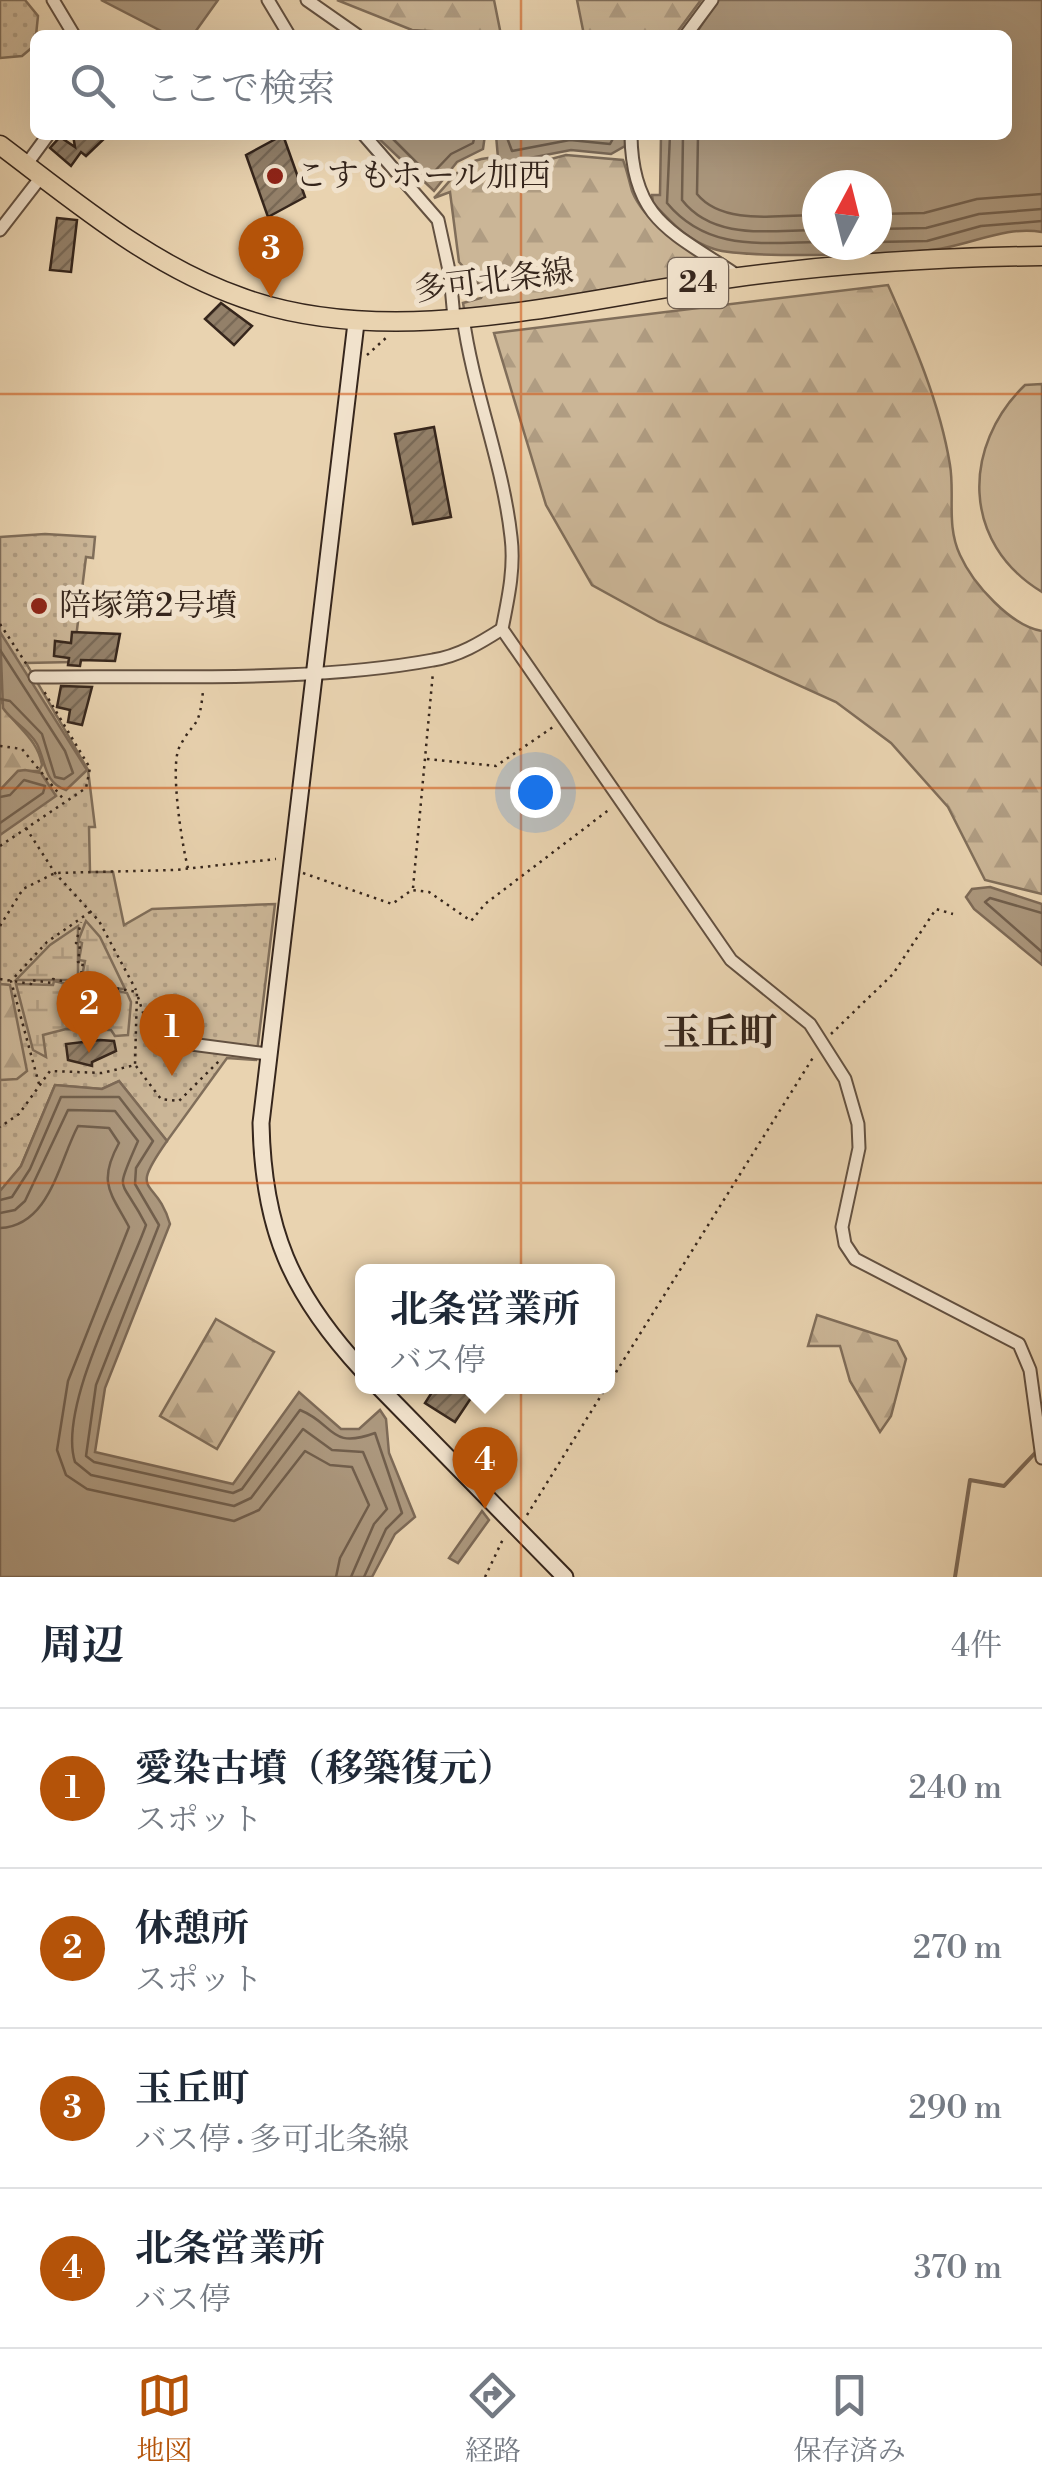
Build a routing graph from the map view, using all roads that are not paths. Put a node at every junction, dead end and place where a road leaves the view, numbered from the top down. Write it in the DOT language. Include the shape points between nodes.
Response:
graph roads {
  1 [pos="52,0"];
  2 [pos="268,0"];
  3 [pos="307,0"];
  4 [pos="712,0"];
  5 [pos="71,30"];
  6 [pos="285,30"];
  7 [pos="350,30"];
  8 [pos="690,30"];
  9 [pos="44,140"];
  10 [pos="368,140"];
  11 [pos="631,140"];
  12 [pos="0,145"];
  13 [pos="26,164"];
  14 [pos="41,176"];
  15 [pos="0,230"];
  16 [pos="1042,256"];
  17 [pos="733,278"];
  18 [pos="458,317"];
  19 [pos="356,324"];
  20 [pos="502,630"];
  21 [pos="316,671"];
  22 [pos="35,677"];
  23 [pos="152,1038"];
  24 [pos="268,1054"];
  25 [pos="355,1362"];
  26 [pos="386,1394"];
  27 [pos="1042,1458"];
  28 [pos="565,1577"];
  1 -- 5 [label="street"];
  2 -- 6 [label="street"];
  3 -- 7 [label="street"];
  4 -- 8 [label="street"];
  9 -- 13 [label="street"];
  10 -- 18 [label="street" via="438,220"];
  11 -- 17 [label="street" via="636,189 658,220"];
  12 -- 13 [label="main road, 多可北条線 / 24"];
  13 -- 14 [label="main road, 多可北条線 / 24"];
  14 -- 15 [label="street"];
  14 -- 19 [label="main road, 多可北条線 / 24" via="200,282 286,311"];
  16 -- 17 [label="main road, 多可北条線 / 24"];
  17 -- 18 [label="main road, 多可北条線 / 24"];
  18 -- 19 [label="main road, 多可北条線 / 24"];
  18 -- 20 [label="street" via="512,538"];
  19 -- 21 [label="street"];
  20 -- 21 [label="street" via="434,660"];
  20 -- 27 [label="street" via="731,960 810,1024 844,1079 859,1148 844,1244 855,1259 1019,1344 1030,1370"];
  21 -- 22 [label="street"];
  21 -- 24 [label="street"];
  23 -- 24 [label="street"];
  24 -- 25 [label="street" via="262,1164 281,1253 307,1304"];
  26 -- 28 [label="street"];
}
